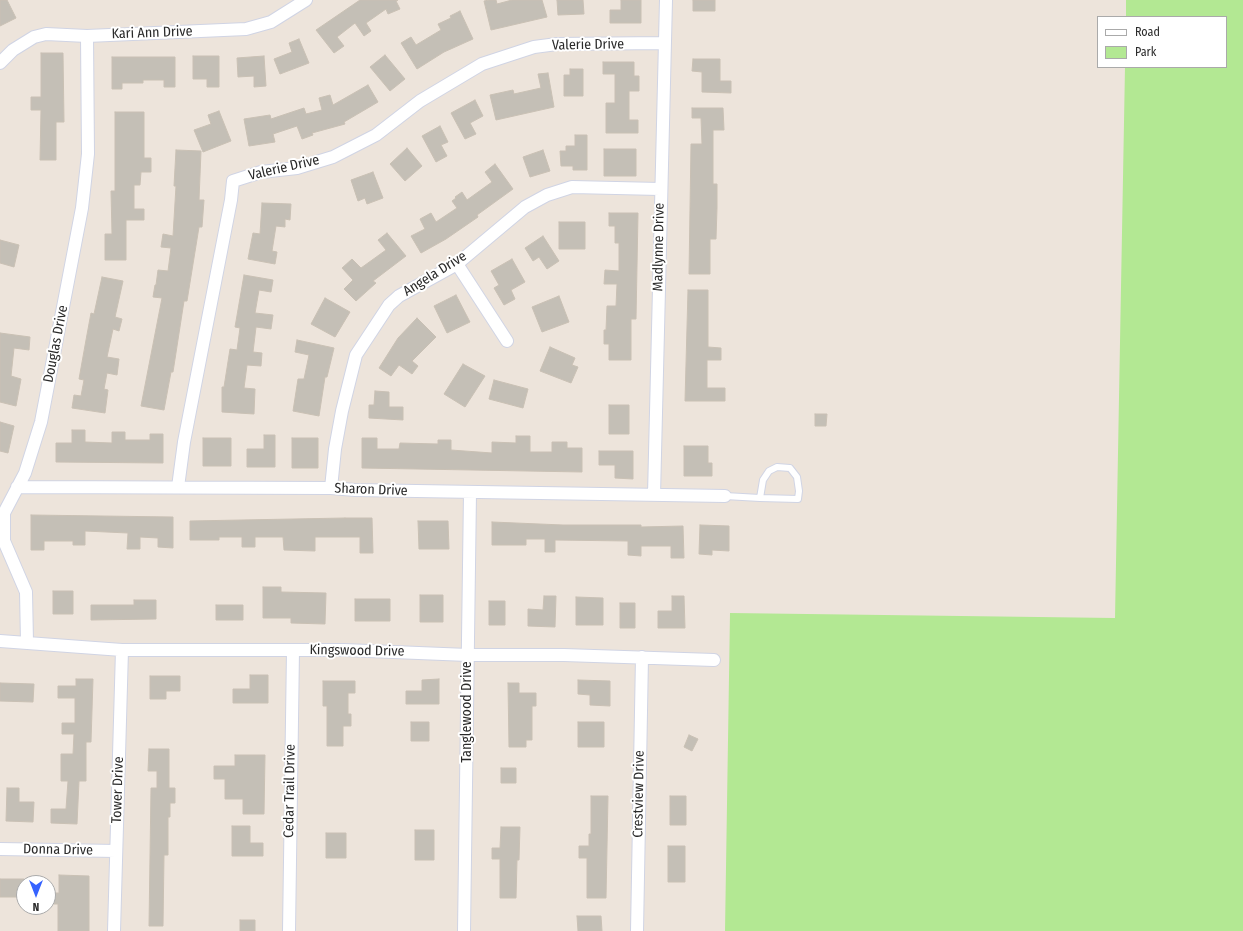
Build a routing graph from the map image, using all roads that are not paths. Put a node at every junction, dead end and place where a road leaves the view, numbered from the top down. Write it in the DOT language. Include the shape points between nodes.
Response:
graph roads {
  1 [pos="306,0"];
  2 [pos="666,0"];
  3 [pos="87,36"];
  4 [pos="664,43"];
  5 [pos="0,63"];
  6 [pos="660,189"];
  7 [pos="457,264"];
  8 [pos="507,341"];
  9 [pos="17,487"];
  10 [pos="178,487"];
  11 [pos="332,488"];
  12 [pos="470,493"];
  13 [pos="654,495"];
  14 [pos="725,496"];
  15 [pos="760,498"];
  16 [pos="0,641"];
  17 [pos="27,642"];
  18 [pos="122,650"];
  19 [pos="293,650"];
  20 [pos="468,655"];
  21 [pos="642,658"];
  22 [pos="714,660"];
  23 [pos="0,849"];
  24 [pos="116,851"];
  25 [pos="114,931"];
  26 [pos="289,931"];
  27 [pos="464,931"];
  28 [pos="637,931"];
  1 -- 3 [label="street, Kari Ann Drive" via="271,22 246,29"];
  2 -- 4 [label="street, Madlynne Drive"];
  3 -- 5 [label="street, Kari Ann Drive" via="46,34 34,37 13,50"];
  3 -- 9 [label="street, Douglas Drive" via="88,154 82,208 41,422 31,457"];
  4 -- 6 [label="street, Madlynne Drive"];
  4 -- 10 [label="street, Valerie Drive" via="557,44 534,47 482,64 420,101 376,135 332,157 296,168 260,172 233,180 230,208 184,442"];
  6 -- 7 [label="street, Angela Drive" via="572,187 547,195 525,207"];
  6 -- 13 [label="street, Madlynne Drive"];
  7 -- 8 [label="street"];
  7 -- 11 [label="street, Angela Drive" via="399,296 389,305 356,355 341,419"];
  9 -- 10 [label="street, Sharon Drive"];
  9 -- 17 [label="street, Douglas Drive" via="4,513 3,527 4,541 26,592"];
  10 -- 11 [label="street, Sharon Drive"];
  11 -- 12 [label="street, Sharon Drive"];
  12 -- 13 [label="street, Sharon Drive"];
  12 -- 20 [label="street, Tanglewood Drive"];
  13 -- 14 [label="street, Sharon Drive"];
  14 -- 15 [label="lane"];
  15 -- 15 [label="lane" via="798,499 797,477 790,468 777,467 769,471 763,480"];
  16 -- 17 [label="street, Kingswood Drive"];
  17 -- 18 [label="street, Kingswood Drive"];
  18 -- 19 [label="street, Kingswood Drive"];
  18 -- 24 [label="street, Tower Drive"];
  19 -- 20 [label="street, Kingswood Drive"];
  19 -- 26 [label="street, Cedar Trail Drive"];
  20 -- 21 [label="street, Kingswood Drive"];
  20 -- 27 [label="street, Tanglewood Drive"];
  21 -- 22 [label="street, Kingswood Drive"];
  21 -- 28 [label="street, Crestview Drive"];
  23 -- 24 [label="street, Donna Drive"];
  24 -- 25 [label="street, Tower Drive"];
}
